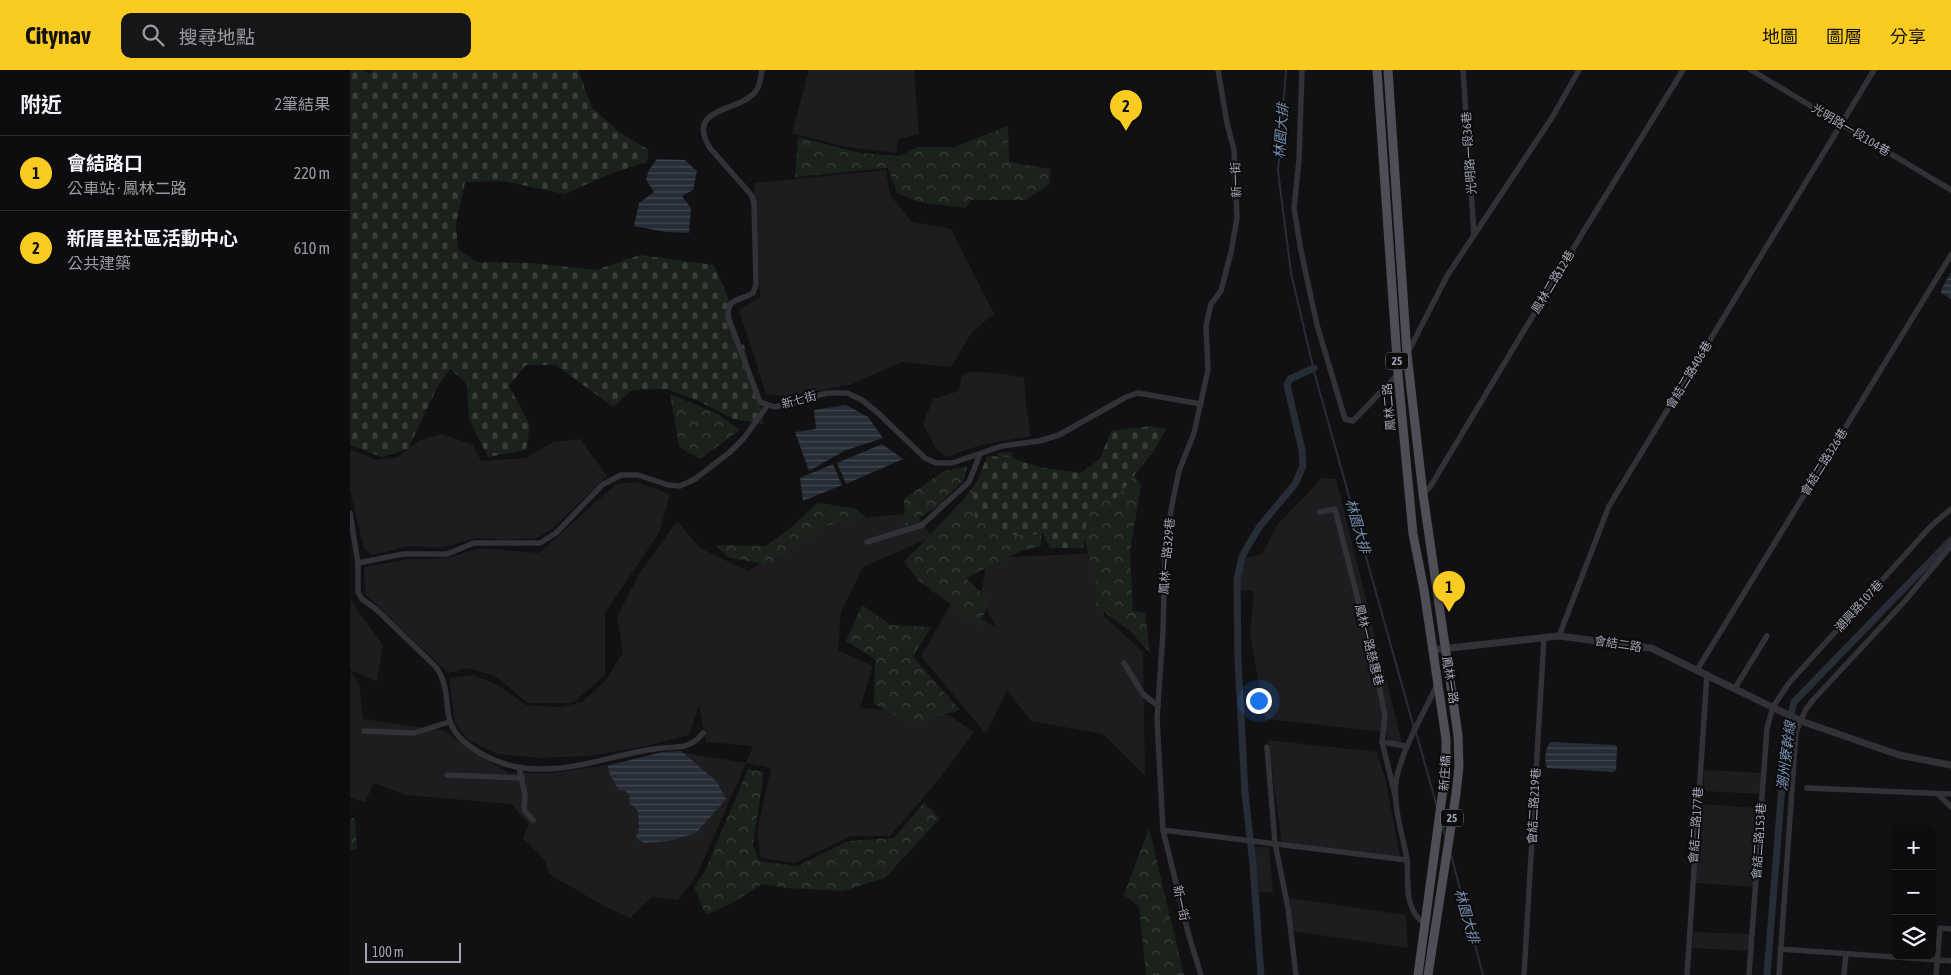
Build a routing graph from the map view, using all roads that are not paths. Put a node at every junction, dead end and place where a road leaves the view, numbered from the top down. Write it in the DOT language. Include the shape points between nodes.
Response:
graph roads {
  1 [pos="762,70"];
  2 [pos="1218,70"];
  3 [pos="1302,70"];
  4 [pos="1377,70"];
  5 [pos="1388,70"];
  6 [pos="1463,70"];
  7 [pos="1579,70"];
  8 [pos="1683,70"];
  9 [pos="1751,70"];
  10 [pos="1874,70"];
  11 [pos="1842,124"];
  12 [pos="1951,190"];
  13 [pos="1474,235"];
  14 [pos="1951,255"];
  15 [pos="1221,291"];
  16 [pos="1407,354"];
  17 [pos="1398,374"];
  18 [pos="1201,404"];
  19 [pos="767,406"];
  20 [pos="980,454"];
  21 [pos="1424,494"];
  22 [pos="1951,510"];
  23 [pos="1319,512"];
  24 [pos="350,513"];
  25 [pos="867,542"];
  26 [pos="1951,546"];
  27 [pos="358,563"];
  28 [pos="1559,636"];
  29 [pos="1767,636"];
  30 [pos="1544,637"];
  31 [pos="1447,648"];
  32 [pos="1432,650"];
  33 [pos="1124,663"];
  34 [pos="1696,670"];
  35 [pos="1707,674"];
  36 [pos="1438,685"];
  37 [pos="1735,688"];
  38 [pos="1158,706"];
  39 [pos="1774,708"];
  40 [pos="1455,710"];
  41 [pos="1442,715"];
  42 [pos="1800,720"];
  43 [pos="449,722"];
  44 [pos="364,731"];
  45 [pos="703,732"];
  46 [pos="1382,742"];
  47 [pos="1267,746"];
  48 [pos="1406,746"];
  49 [pos="1951,765"];
  50 [pos="519,767"];
  51 [pos="447,775"];
  52 [pos="522,778"];
  53 [pos="1806,788"];
  54 [pos="1938,794"];
  55 [pos="1951,794"];
  56 [pos="1396,798"];
  57 [pos="1951,807"];
  58 [pos="533,820"];
  59 [pos="1163,830"];
  60 [pos="1276,843"];
  61 [pos="1407,860"];
  62 [pos="1430,925"];
  63 [pos="1951,929"];
  64 [pos="1780,949"];
  65 [pos="1846,954"];
  66 [pos="1937,959"];
  67 [pos="1951,961"];
  68 [pos="1200,975"];
  69 [pos="1296,975"];
  70 [pos="1418,975"];
  71 [pos="1428,975"];
  72 [pos="1524,975"];
  73 [pos="1687,975"];
  74 [pos="1750,975"];
  75 [pos="1779,975"];
  76 [pos="1844,975"];
  77 [pos="1936,975"];
  1 -- 19 [label="street, 新七街" via="755,93 711,115 706,120 704,131 705,141 752,196 754,203 756,285 753,294 735,300 729,306 728,317 756,396"];
  2 -- 15 [label="street, 新一街" via="1234,150 1237,218"];
  3 -- 17 [label="street" via="1294,208 1316,325 1345,419 1353,421"];
  4 -- 17 [label="main road, 鳳林二路 / 25"];
  5 -- 16 [label="main road, 鳳林二路 / 25"];
  6 -- 13 [label="street, 光明路一段36巷"];
  7 -- 13 [label="street" via="1553,116"];
  8 -- 21 [label="street, 鳳林二路12巷"];
  9 -- 11 [label="street, 光明路一段104巷"];
  10 -- 11 [label="street, 會結二路406巷"];
  11 -- 12 [label="street, 光明路一段104巷"];
  11 -- 28 [label="street, 會結二路406巷" via="1609,506"];
  13 -- 16 [label="street" via="1447,276"];
  14 -- 34 [label="street, 會結二路326巷"];
  15 -- 18 [label="street, 鳳林一路329巷" via="1211,304 1206,326 1208,370"];
  16 -- 21 [label="main road, 鳳林二路 / 25"];
  17 -- 32 [label="main road, 鳳林二路 / 25" via="1413,534"];
  18 -- 20 [label="street, 新七街" via="1138,393 1059,435 1002,446"];
  18 -- 38 [label="street, 鳳林一路329巷" via="1179,471 1165,549"];
  19 -- 20 [label="street, 新七街" via="775,407 827,393 847,394 862,400 925,458 936,463 952,463"];
  19 -- 27 [label="street" via="744,438 695,479 680,486 638,474 621,475 602,485 556,533 540,543 474,543 447,554 403,554"];
  20 -- 25 [label="street" via="969,482 922,525"];
  21 -- 31 [label="main road, 鳳林二路 / 25"];
  22 -- 39 [label="street, 潮興路107巷" via="1931,526 1805,664"];
  23 -- 46 [label="street, 鳳林一路慈惠巷" via="1335,509 1377,675 1385,716"];
  24 -- 27 [label="street"];
  26 -- 42 [label="street" via="1813,700"];
  27 -- 43 [label="street" via="358,592 362,599 425,656 442,676"];
  28 -- 30 [label="street, 會結二路"];
  28 -- 34 [label="street, 會結二路" via="1651,648"];
  29 -- 37 [label="street"];
  30 -- 31 [label="street, 會結二路"];
  30 -- 72 [label="street, 會結二路219巷"];
  31 -- 32 [label="street, 會結二路"];
  31 -- 40 [label="main road, 鳳林一路 / 25"];
  32 -- 36 [label="main road, 鳳林一路 / 25"];
  33 -- 38 [label="street" via="1143,694"];
  34 -- 35 [label="street, 會結二路"];
  35 -- 37 [label="street, 會結二路"];
  35 -- 73 [label="street, 會結二路177巷"];
  36 -- 41 [label="main road, 鳳林一路 / 25"];
  36 -- 48 [label="street"];
  37 -- 39 [label="street, 會結二路"];
  38 -- 59 [label="street, 鳳林一路329巷"];
  39 -- 42 [label="street, 會結二路"];
  39 -- 74 [label="street, 會結二路153巷" via="1767,728"];
  40 -- 62 [label="main road, 新庄橋 / 25" via="1459,766 1456,794"];
  41 -- 62 [label="main road, 新庄橋 / 25" via="1446,767"];
  42 -- 49 [label="street" via="1899,755"];
  42 -- 64 [label="street" via="1796,732"];
  43 -- 44 [label="street" via="414,733"];
  43 -- 50 [label="street" via="471,748 506,765"];
  45 -- 50 [label="street" via="696,741 684,746 542,770"];
  46 -- 48 [label="street"];
  46 -- 56 [label="street, 鳳林一路慈惠巷"];
  47 -- 60 [label="street"];
  48 -- 56 [label="street" via="1397,779"];
  50 -- 52 [label="street"];
  51 -- 52 [label="street"];
  52 -- 58 [label="street" via="524,810"];
  53 -- 54 [label="street"];
  54 -- 55 [label="street"];
  54 -- 57 [label="street"];
  56 -- 61 [label="street"];
  59 -- 60 [label="street"];
  59 -- 68 [label="street, 新一街"];
  60 -- 61 [label="street"];
  60 -- 69 [label="street"];
  61 -- 62 [label="street" via="1409,898 1414,913 1420,921"];
  62 -- 70 [label="main road, 25"];
  62 -- 71 [label="main road, 25"];
  63 -- 66 [label="street" via="1940,928"];
  64 -- 65 [label="street"];
  64 -- 75 [label="street"];
  65 -- 66 [label="street"];
  65 -- 76 [label="street"];
  66 -- 67 [label="street"];
  66 -- 77 [label="street"];
}
